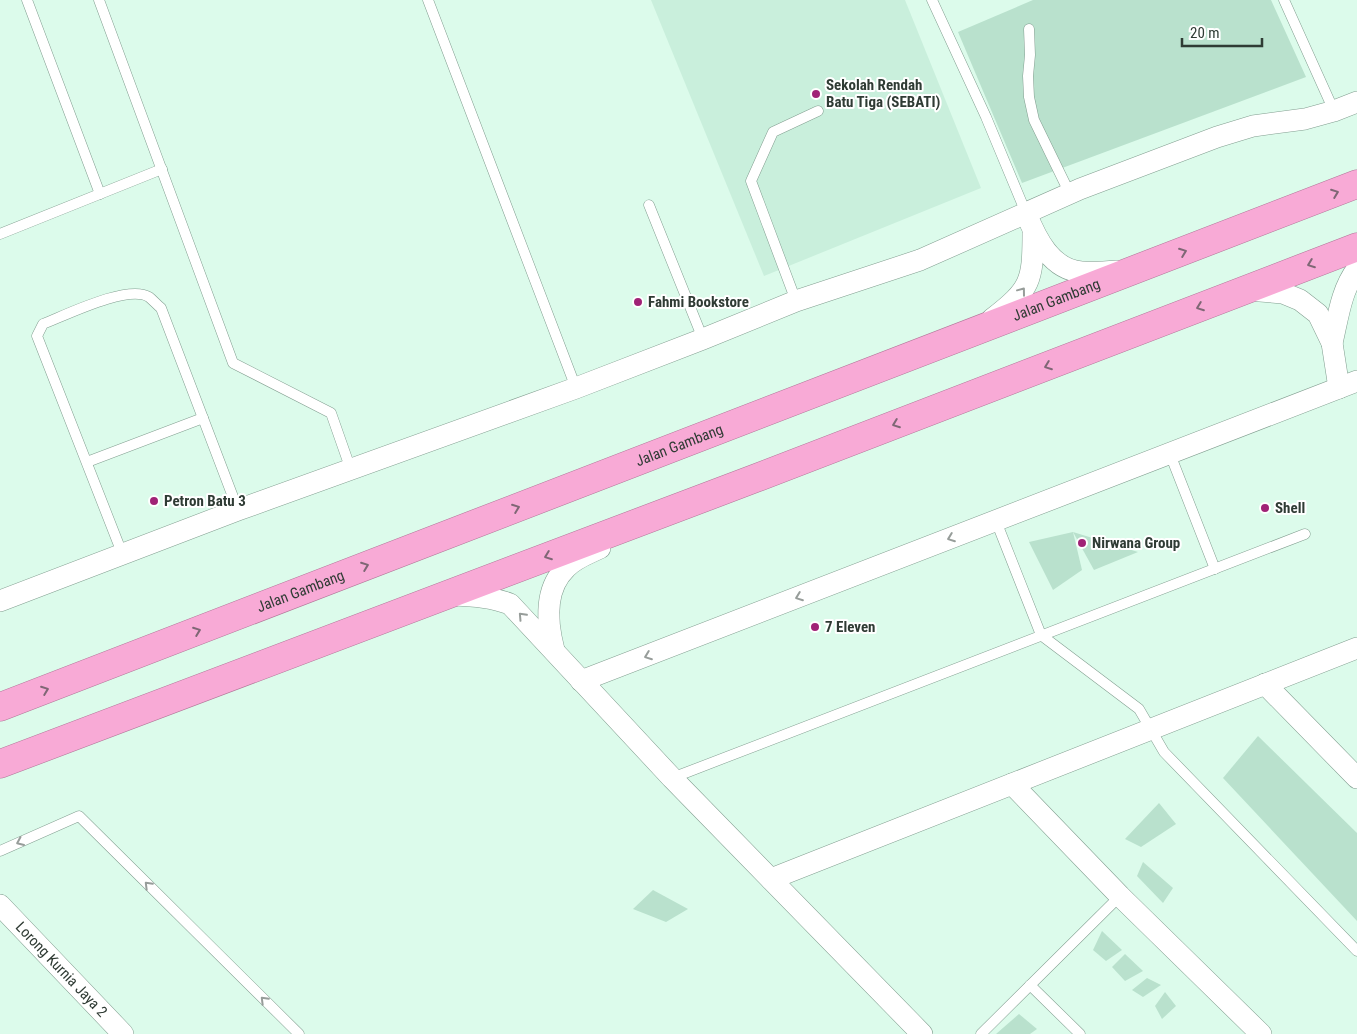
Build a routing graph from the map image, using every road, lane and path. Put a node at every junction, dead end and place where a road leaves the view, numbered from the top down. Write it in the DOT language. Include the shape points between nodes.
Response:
graph roads {
  1 [pos="27,0"];
  2 [pos="99,0"];
  3 [pos="428,0"];
  4 [pos="932,0"];
  5 [pos="1284,0"];
  6 [pos="1029,29"];
  7 [pos="1357,102"];
  8 [pos="818,111"];
  9 [pos="1334,111"];
  10 [pos="162,169"];
  11 [pos="1357,184"];
  12 [pos="100,194"];
  13 [pos="1070,194"];
  14 [pos="649,205"];
  15 [pos="1026,213"];
  16 [pos="1034,233"];
  17 [pos="0,234"];
  18 [pos="1357,247"];
  19 [pos="1138,269"];
  20 [pos="1357,269"];
  21 [pos="1245,290"];
  22 [pos="796,301"];
  23 [pos="971,333"];
  24 [pos="703,339"];
  25 [pos="1332,343"];
  26 [pos="1348,385"];
  27 [pos="576,388"];
  28 [pos="203,418"];
  29 [pos="1170,454"];
  30 [pos="87,462"];
  31 [pos="351,470"];
  32 [pos="756,478"];
  33 [pos="238,510"];
  34 [pos="996,521"];
  35 [pos="1305,534"];
  36 [pos="122,553"];
  37 [pos="1215,569"];
  38 [pos="444,594"];
  39 [pos="0,600"];
  40 [pos="1041,635"];
  41 [pos="1357,648"];
  42 [pos="555,653"];
  43 [pos="581,681"];
  44 [pos="1265,684"];
  45 [pos="0,708"];
  46 [pos="1152,730"];
  47 [pos="0,764"];
  48 [pos="672,778"];
  49 [pos="1357,778"];
  50 [pos="1012,784"];
  51 [pos="0,851"];
  52 [pos="771,879"];
  53 [pos="1120,896"];
  54 [pos="0,905"];
  55 [pos="1357,951"];
  56 [pos="1030,985"];
  57 [pos="123,1034"];
  58 [pos="299,1034"];
  59 [pos="922,1034"];
  60 [pos="981,1034"];
  61 [pos="1080,1034"];
  62 [pos="1261,1034"];
  1 -- 12 [label="lane"];
  2 -- 10 [label="lane"];
  3 -- 27 [label="lane"];
  4 -- 15 [label="lane"];
  5 -- 9 [label="lane"];
  6 -- 13 [label="lane" via="1029,97 1034,120"];
  7 -- 9 [label="street"];
  8 -- 22 [label="lane" via="774,132 751,181"];
  9 -- 13 [label="street" via="1305,119 1253,126 1217,137"];
  10 -- 12 [label="lane"];
  10 -- 31 [label="lane" via="233,363 331,413"];
  19 -- 11 [label="highway, Jalan Gambang, one-way"];
  12 -- 17 [label="lane"];
  13 -- 15 [label="street"];
  14 -- 24 [label="lane"];
  15 -- 16 [label="street"];
  15 -- 22 [label="street" via="920,260"];
  16 -- 19 [label="street" via="1048,255 1061,265 1080,272"];
  23 -- 16 [label="street, one-way" via="1026,289 1031,273"];
  18 -- 21 [label="highway, one-way"];
  19 -- 23 [label="highway, Jalan Gambang"];
  20 -- 25 [label="street" via="1341,302"];
  21 -- 25 [label="street" via="1283,293 1300,300 1318,314"];
  21 -- 32 [label="highway, one-way"];
  22 -- 24 [label="street"];
  45 -- 23 [label="highway, Jalan Gambang, one-way"];
  24 -- 27 [label="street"];
  25 -- 26 [label="street"];
  26 -- 29 [label="street"];
  27 -- 31 [label="street"];
  28 -- 30 [label="lane"];
  28 -- 30 [label="lane" via="160,308 149,296 132,293 115,296 43,324 37,336"];
  28 -- 33 [label="lane"];
  29 -- 34 [label="street"];
  29 -- 37 [label="lane"];
  30 -- 36 [label="lane"];
  31 -- 33 [label="street"];
  32 -- 38 [label="highway, one-way"];
  32 -- 42 [label="street" via="579,558 566,568 556,581 548,613"];
  33 -- 36 [label="street"];
  34 -- 40 [label="lane"];
  34 -- 43 [label="street, one-way"];
  35 -- 37 [label="lane"];
  36 -- 39 [label="street"];
  37 -- 40 [label="lane"];
  42 -- 38 [label="street, one-way" via="510,604 480,596"];
  38 -- 47 [label="highway"];
  40 -- 46 [label="lane" via="1139,709"];
  40 -- 48 [label="lane"];
  41 -- 44 [label="street"];
  42 -- 43 [label="street"];
  43 -- 48 [label="street"];
  44 -- 46 [label="street"];
  44 -- 49 [label="street"];
  46 -- 50 [label="street"];
  46 -- 55 [label="lane" via="1164,752"];
  48 -- 52 [label="street"];
  50 -- 52 [label="street"];
  50 -- 53 [label="street"];
  58 -- 51 [label="lane, one-way" via="79,816"];
  52 -- 59 [label="street"];
  53 -- 56 [label="lane"];
  53 -- 62 [label="street"];
  54 -- 57 [label="street, Lorong Kurnia Jaya 2"];
  56 -- 60 [label="lane"];
  56 -- 61 [label="lane"];
}
